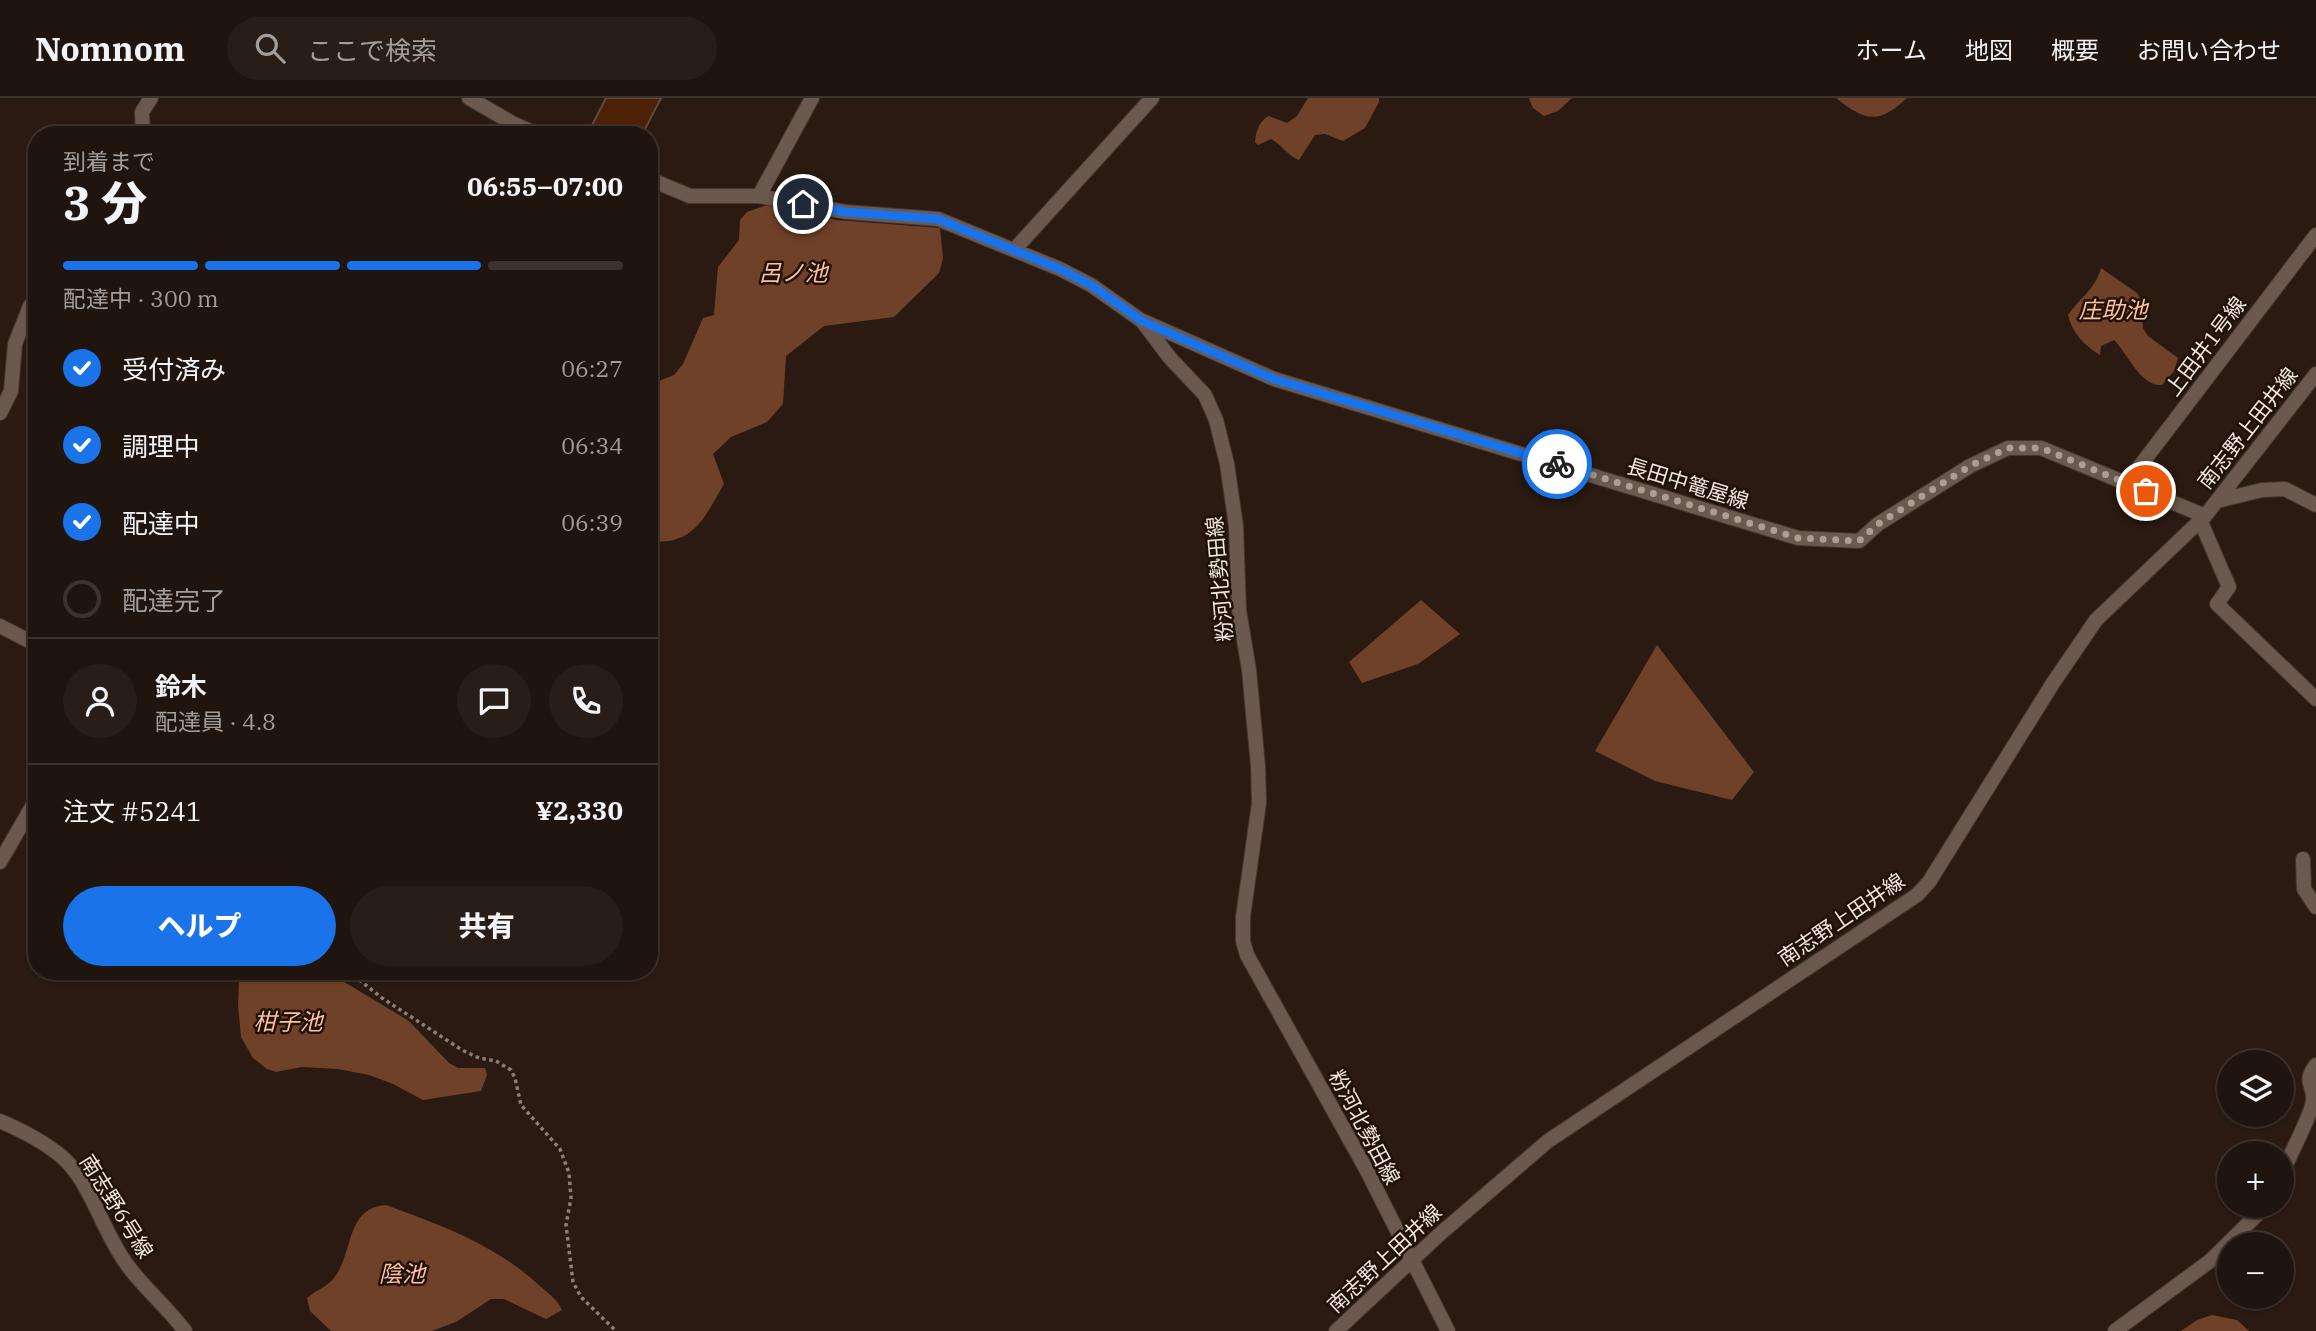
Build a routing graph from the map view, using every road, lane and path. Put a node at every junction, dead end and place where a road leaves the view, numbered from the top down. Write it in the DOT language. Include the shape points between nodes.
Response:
graph roads {
  1 [pos="151,98"];
  2 [pos="812,98"];
  3 [pos="1152,98"];
  4 [pos="472,99"];
  5 [pos="143,126"];
  6 [pos="506,126"];
  7 [pos="658,183"];
  8 [pos="759,196"];
  9 [pos="2316,235"];
  10 [pos="1015,249"];
  11 [pos="28,311"];
  12 [pos="1142,321"];
  13 [pos="2316,374"];
  14 [pos="0,413"];
  15 [pos="2127,483"];
  16 [pos="2217,501"];
  17 [pos="2316,505"];
  18 [pos="2203,518"];
  19 [pos="0,626"];
  20 [pos="28,640"];
  21 [pos="2316,699"];
  22 [pos="28,814"];
  23 [pos="2303,859"];
  24 [pos="0,862"];
  25 [pos="2316,907"];
  26 [pos="360,980"];
  27 [pos="2316,1065"];
  28 [pos="0,1121"];
  29 [pos="2294,1145"];
  30 [pos="2254,1218"];
  31 [pos="1411,1260"];
  32 [pos="185,1331"];
  33 [pos="616,1331"];
  34 [pos="1336,1331"];
  35 [pos="1448,1331"];
  36 [pos="2115,1331"];
  1 -- 5 [label="street" via="142,112"];
  2 -- 8 [label="street"];
  3 -- 10 [label="street"];
  4 -- 6 [label="street"];
  7 -- 8 [label="street, 粉河北勢田線" via="690,196"];
  8 -- 10 [label="street, 粉河北勢田線" via="846,212 938,219"];
  9 -- 15 [label="street, 上田井1号線"];
  10 -- 12 [label="street, 粉河北勢田線" via="1091,285"];
  11 -- 14 [label="street" via="15,344 11,391"];
  12 -- 15 [label="street, 長田中篭屋線" via="1274,379 1798,538 1859,541 1970,466 2008,448 2041,448"];
  12 -- 31 [label="street, 粉河北勢田線" via="1205,395 1227,464 1258,766 1259,803 1243,916 1247,955"];
  13 -- 16 [label="street, 南志野上田井線"];
  15 -- 18 [label="street, 長田中篭屋線"];
  16 -- 17 [label="street" via="2285,489"];
  16 -- 18 [label="street, 南志野上田井線"];
  18 -- 21 [label="street" via="2229,587 2217,604"];
  18 -- 31 [label="street, 南志野上田井線" via="2096,620 1929,883 1917,895 1548,1141"];
  19 -- 20 [label="street"];
  22 -- 24 [label="street"];
  23 -- 25 [label="street" via="2304,889"];
  26 -- 33 [label="path" via="462,1050 511,1070 521,1105 560,1149 569,1173 566,1225 573,1282 581,1297"];
  27 -- 29 [label="street" via="2308,1082 2313,1100"];
  28 -- 32 [label="street, 南志野6号線" via="62,1156 129,1268"];
  30 -- 36 [label="street" via="2210,1261"];
  31 -- 34 [label="street, 南志野上田井線"];
  31 -- 35 [label="street, 粉河北勢田線"];
}
